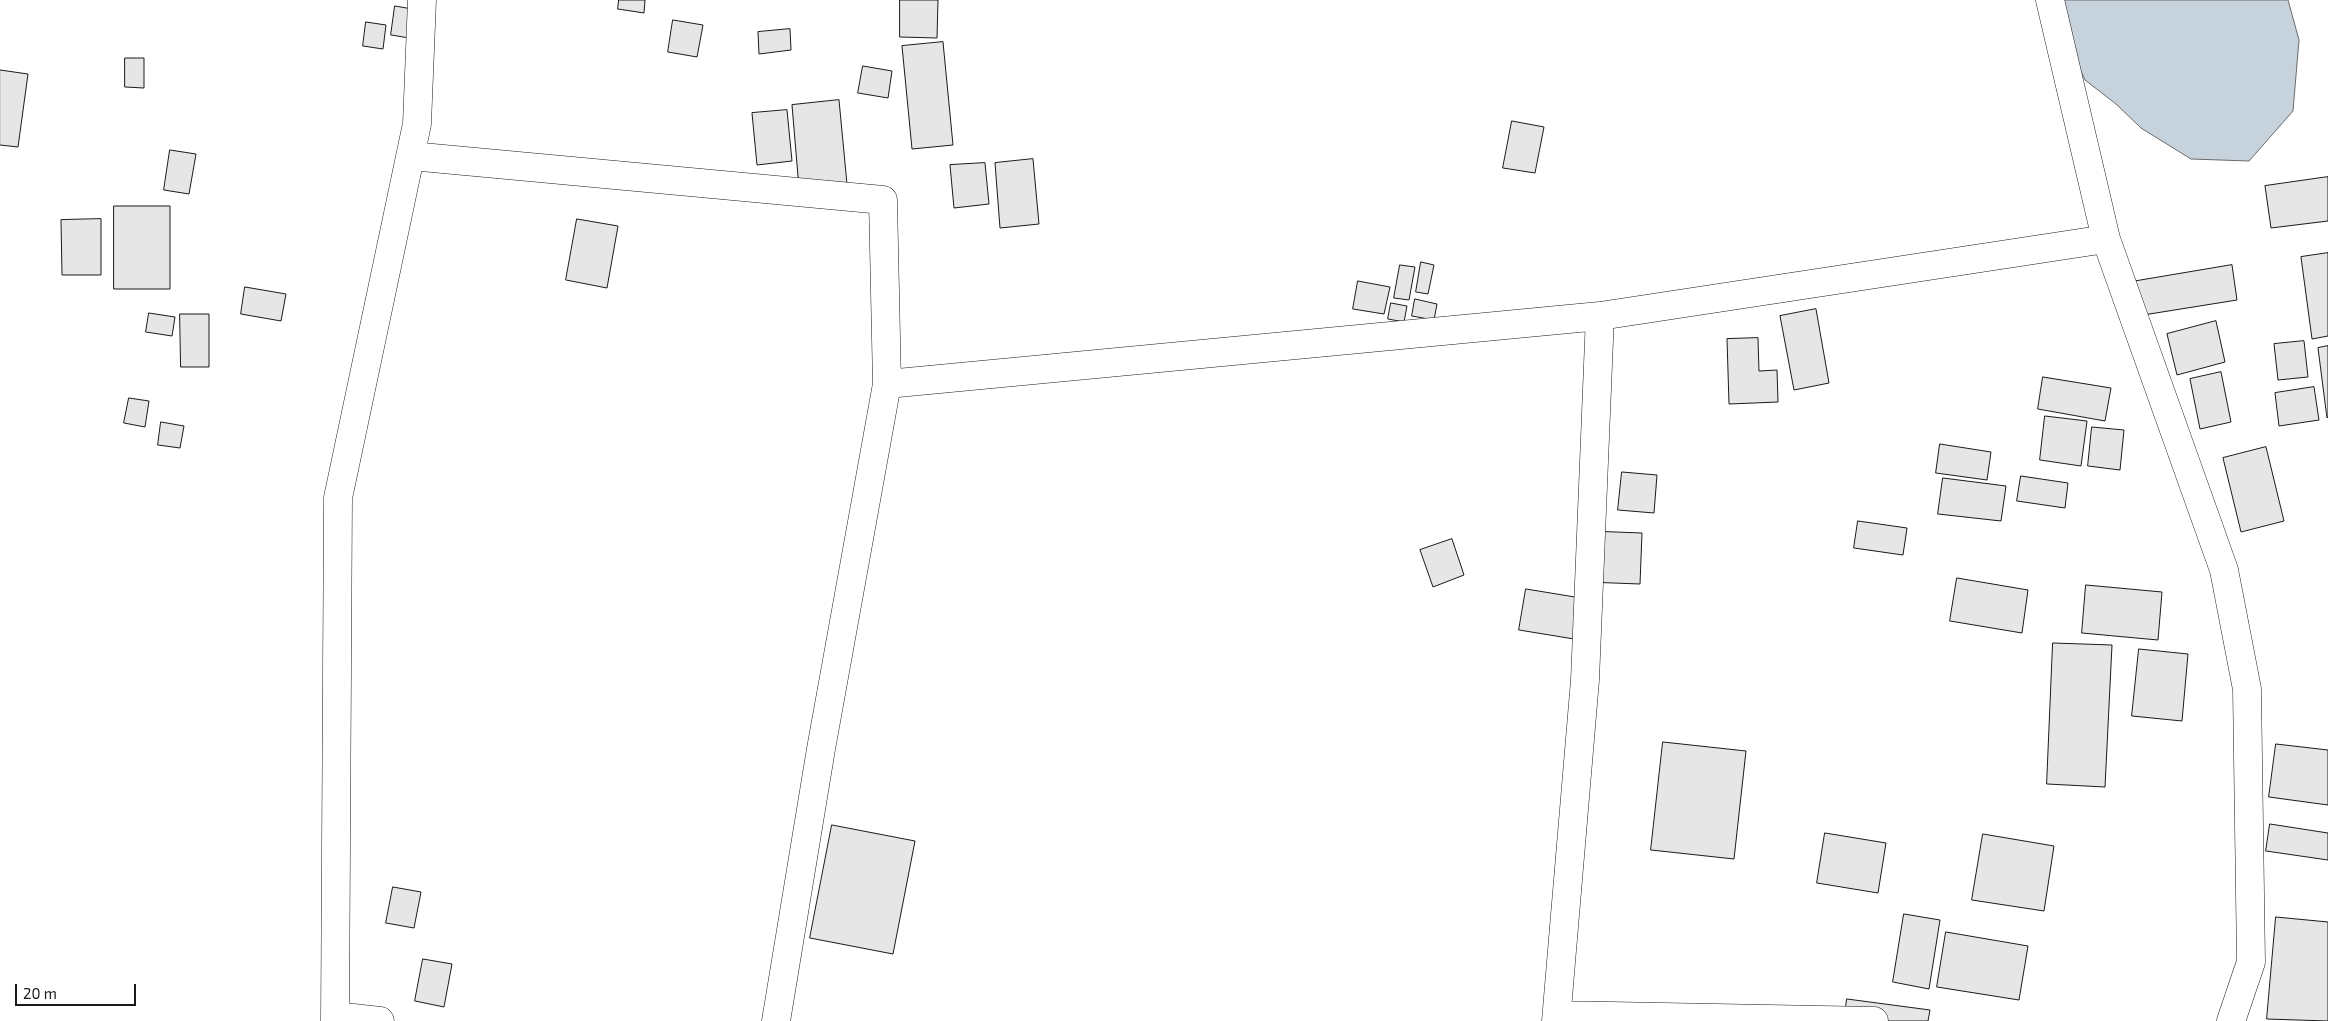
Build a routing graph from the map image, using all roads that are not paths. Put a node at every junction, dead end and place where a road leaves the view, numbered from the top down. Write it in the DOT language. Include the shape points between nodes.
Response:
graph roads {
  1 [pos="422,0"];
  2 [pos="2050,0"];
  3 [pos="411,156"];
  4 [pos="2106,239"];
  5 [pos="1600,316"];
  6 [pos="887,384"];
  7 [pos="1557,1018"];
  8 [pos="335,1019"];
  9 [pos="380,1021"];
  10 [pos="776,1021"];
  11 [pos="1874,1021"];
  12 [pos="2232,1021"];
  1 -- 3 [label="street" via="417,124"];
  2 -- 4 [label="street"];
  3 -- 6 [label="street" via="883,200"];
  3 -- 8 [label="street" via="338,498"];
  4 -- 5 [label="street"];
  4 -- 12 [label="street" via="2224,570 2247,689 2250,962"];
  5 -- 6 [label="street"];
  5 -- 7 [label="street" via="1585,680"];
  6 -- 10 [label="street" via="821,748"];
  7 -- 11 [label="street"];
  8 -- 9 [label="street"];
}
